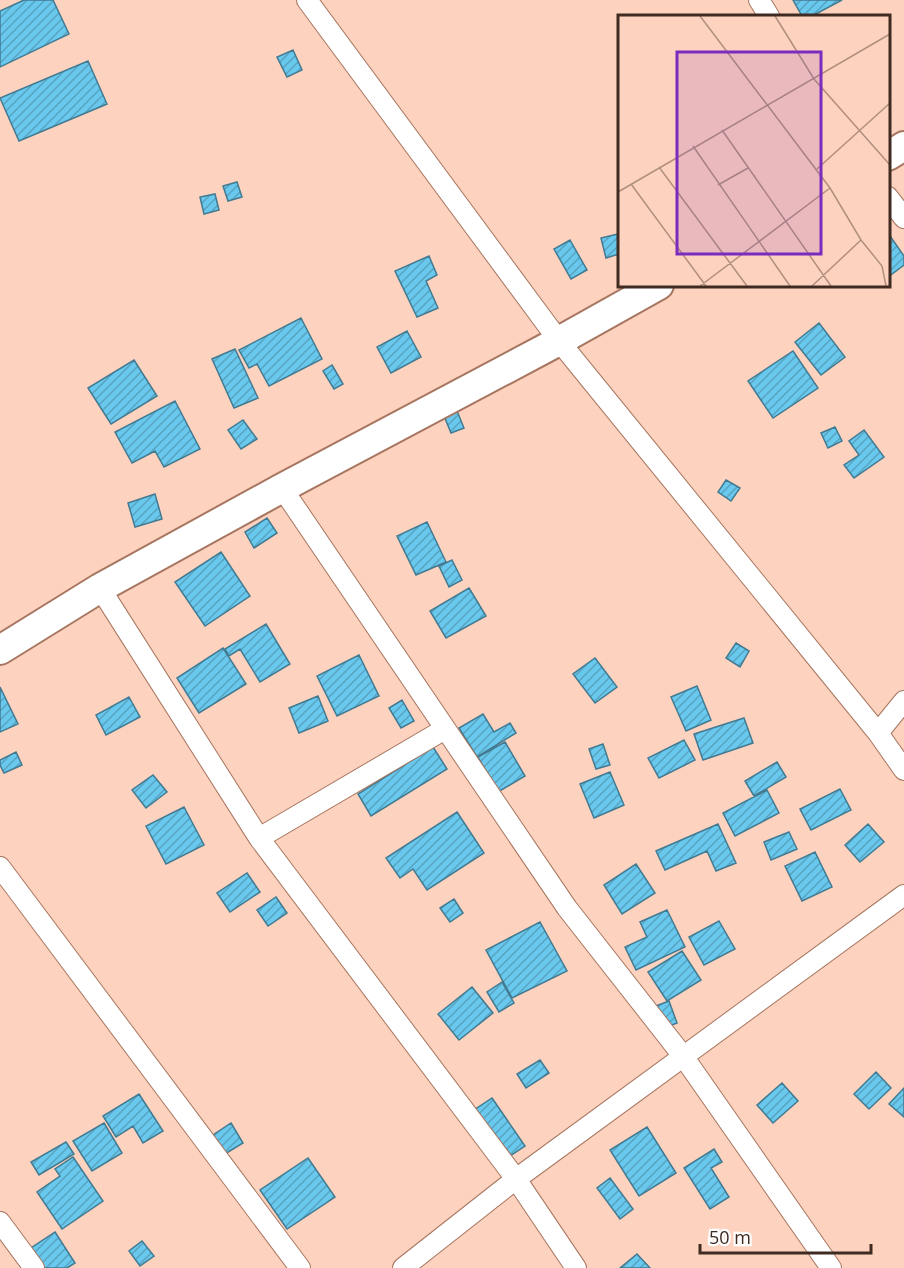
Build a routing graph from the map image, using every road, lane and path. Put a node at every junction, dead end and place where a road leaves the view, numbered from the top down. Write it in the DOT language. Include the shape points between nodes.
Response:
graph roads {
  1 [pos="307,0"];
  2 [pos="759,0"];
  3 [pos="768,15"];
  4 [pos="904,146"];
  5 [pos="889,155"];
  6 [pos="889,198"];
  7 [pos="904,218"];
  8 [pos="657,286"];
  9 [pos="559,341"];
  10 [pos="282,488"];
  11 [pos="100,588"];
  12 [pos="0,650"];
  13 [pos="904,701"];
  14 [pos="445,729"];
  15 [pos="878,734"];
  16 [pos="904,770"];
  17 [pos="259,838"];
  18 [pos="0,867"];
  19 [pos="904,895"];
  20 [pos="683,1056"];
  21 [pos="516,1179"];
  22 [pos="0,1222"];
  23 [pos="34,1268"];
  24 [pos="300,1268"];
  25 [pos="403,1268"];
  26 [pos="576,1268"];
  27 [pos="831,1268"];
  1 -- 9 [label="street"];
  2 -- 3 [label="street"];
  4 -- 5 [label="street"];
  6 -- 7 [label="street"];
  8 -- 9 [label="street"];
  9 -- 10 [label="street"];
  9 -- 15 [label="street"];
  10 -- 11 [label="street"];
  10 -- 14 [label="street"];
  11 -- 12 [label="street"];
  11 -- 17 [label="street"];
  13 -- 15 [label="street"];
  14 -- 17 [label="street"];
  14 -- 20 [label="street" via="567,908"];
  15 -- 16 [label="street"];
  17 -- 21 [label="street"];
  18 -- 24 [label="street"];
  19 -- 20 [label="street"];
  20 -- 21 [label="street"];
  20 -- 27 [label="street"];
  21 -- 25 [label="street"];
  21 -- 26 [label="street"];
  22 -- 23 [label="street"];
}
